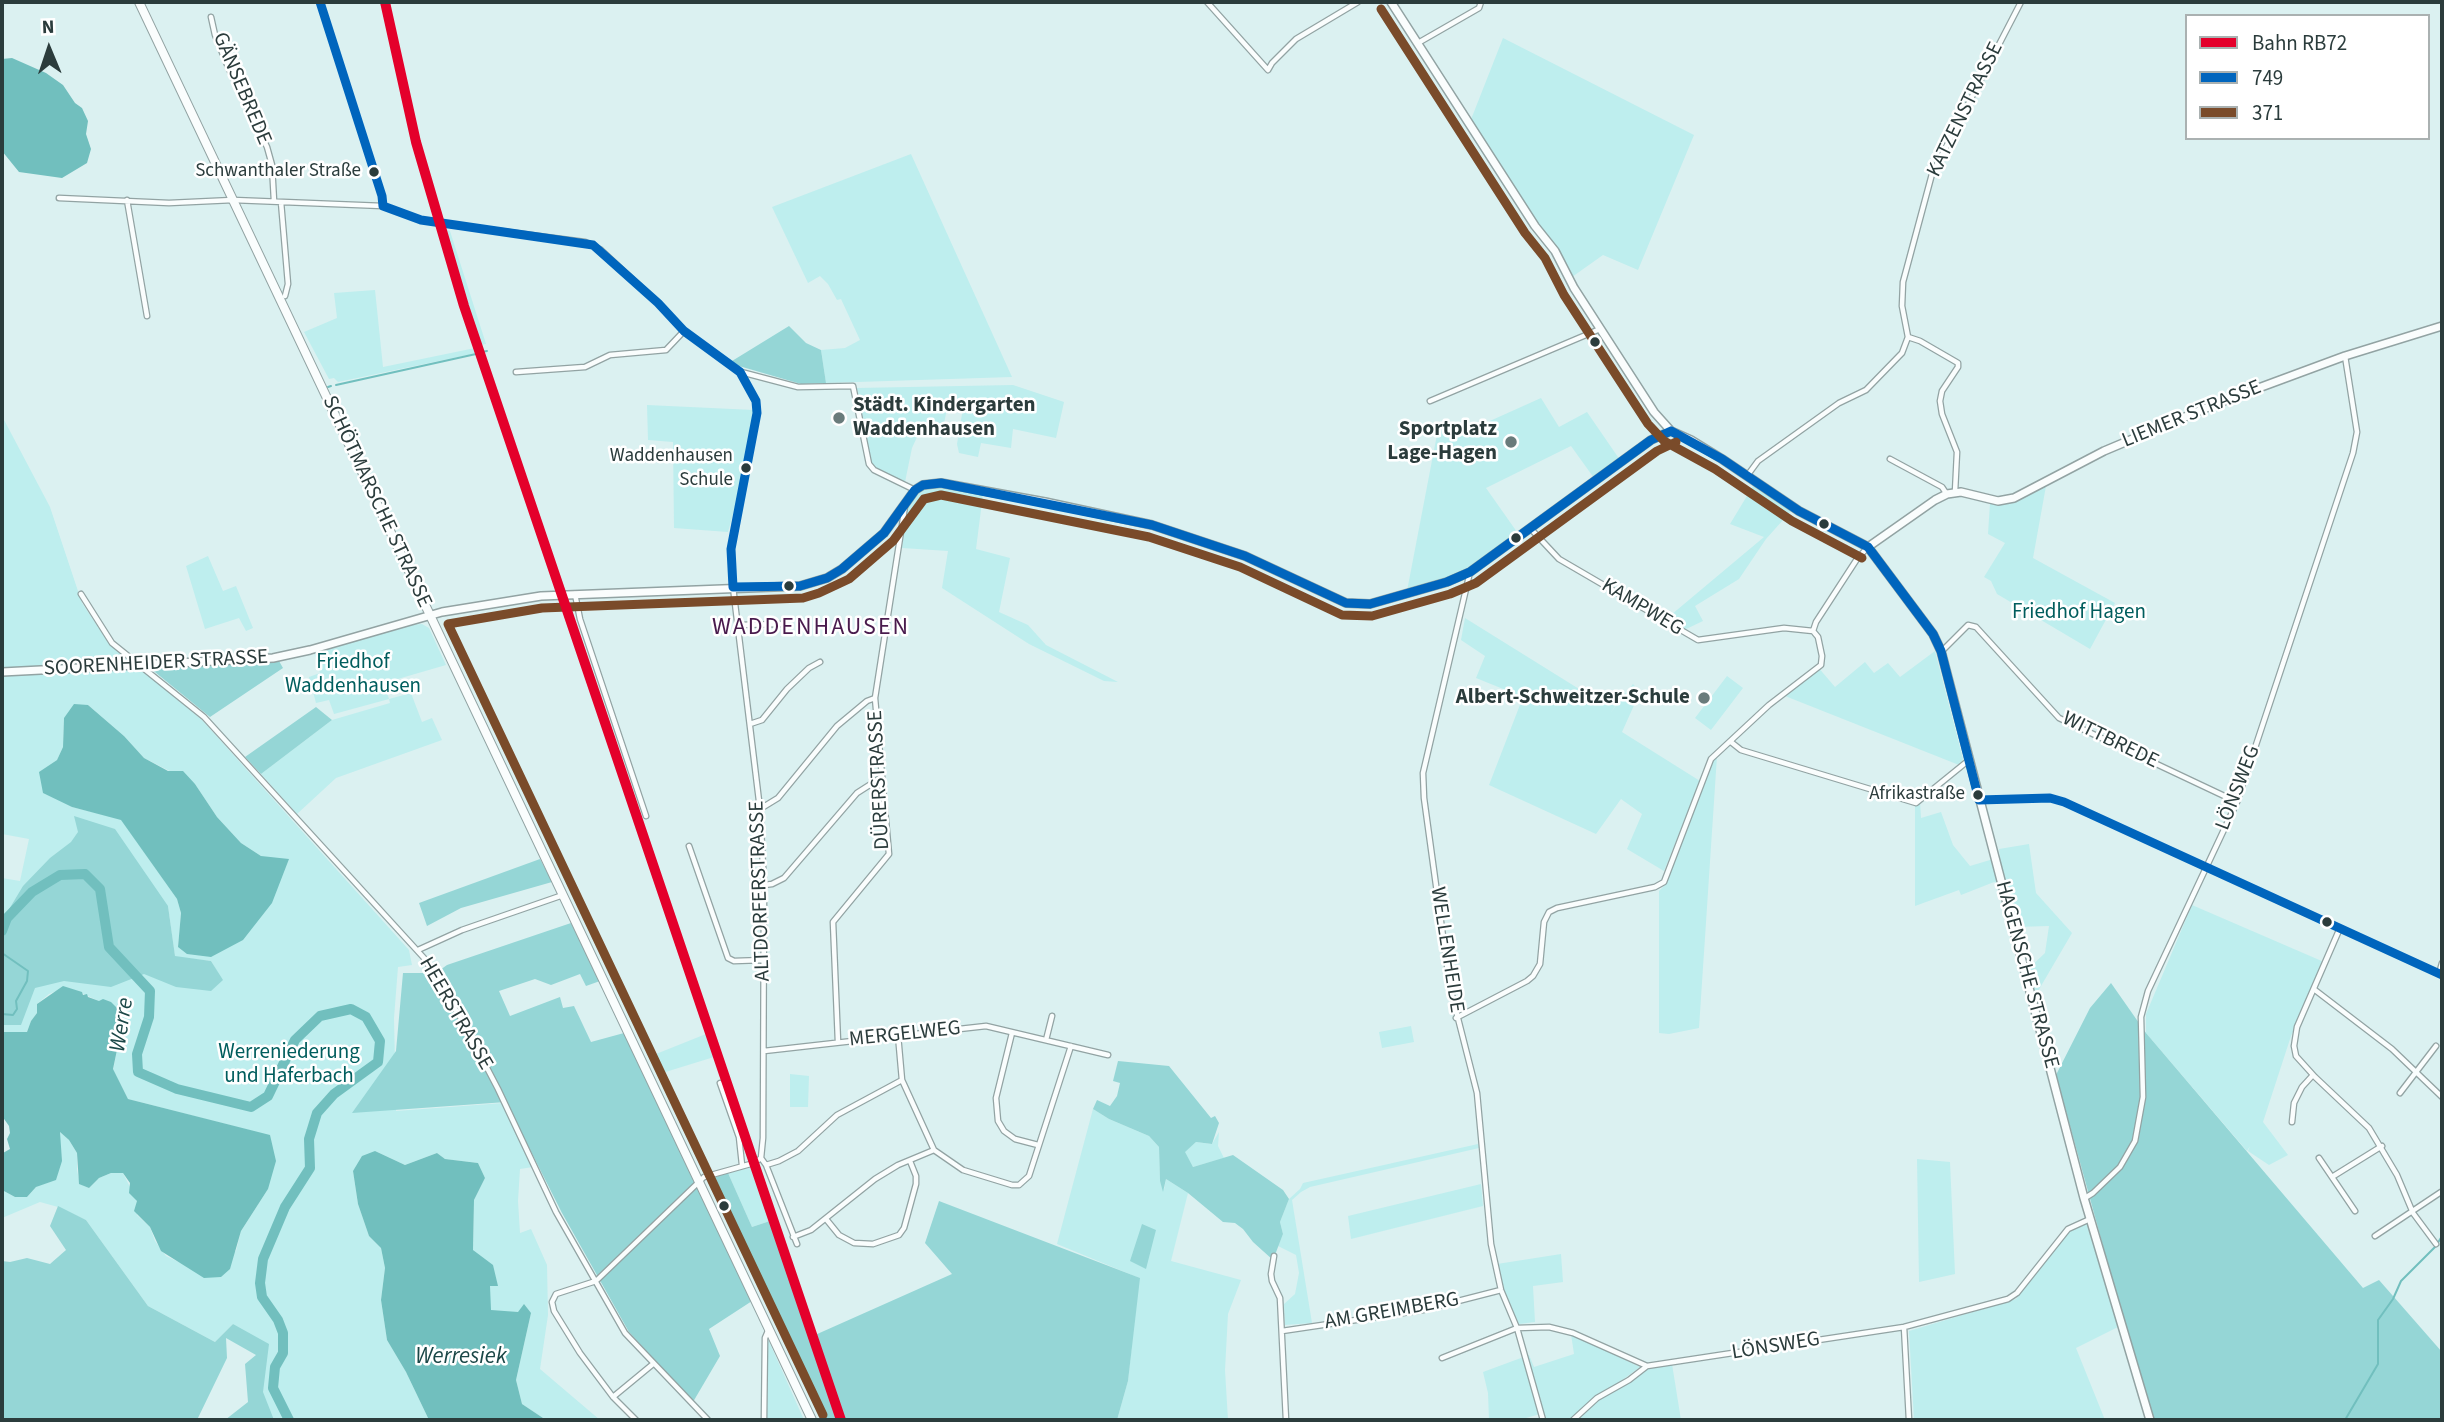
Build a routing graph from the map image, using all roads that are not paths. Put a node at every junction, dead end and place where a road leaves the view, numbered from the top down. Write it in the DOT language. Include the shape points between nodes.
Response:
graph roads {
  1 [pos="139,2"];
  2 [pos="320,2"];
  3 [pos="1207,2"];
  4 [pos="1358,2"];
  5 [pos="1391,2"];
  6 [pos="1481,2"];
  7 [pos="2021,2"];
  8 [pos="211,17"];
  9 [pos="1417,44"];
  10 [pos="59,198"];
  11 [pos="127,199"];
  12 [pos="233,200"];
  13 [pos="277,202"];
  14 [pos="383,206"];
  15 [pos="285,296"];
  16 [pos="148,316"];
  17 [pos="2442,326"];
  18 [pos="1600,329"];
  19 [pos="684,331"];
  20 [pos="1908,337"];
  21 [pos="2345,356"];
  22 [pos="516,372"];
  23 [pos="740,372"];
  24 [pos="1430,401"];
  25 [pos="1671,431"];
  26 [pos="1891,459"];
  27 [pos="1747,476"];
  28 [pos="915,490"];
  29 [pos="1951,493"];
  30 [pos="905,501"];
  31 [pos="1530,527"];
  32 [pos="1868,547"];
  33 [pos="1471,572"];
  34 [pos="733,587"];
  35 [pos="81,594"];
  36 [pos="575,594"];
  37 [pos="430,615"];
  38 [pos="781,624"];
  39 [pos="738,625"];
  40 [pos="1813,631"];
  41 [pos="1941,651"];
  42 [pos="820,662"];
  43 [pos="141,665"];
  44 [pos="2,672"];
  45 [pos="875,698"];
  46 [pos="750,724"];
  47 [pos="1731,742"];
  48 [pos="1969,760"];
  49 [pos="882,777"];
  50 [pos="1979,800"];
  51 [pos="2237,802"];
  52 [pos="760,809"];
  53 [pos="646,816"];
  54 [pos="689,846"];
  55 [pos="2206,866"];
  56 [pos="764,885"];
  57 [pos="563,895"];
  58 [pos="2340,928"];
  59 [pos="418,950"];
  60 [pos="764,960"];
  61 [pos="2442,963"];
  62 [pos="2440,975"];
  63 [pos="2315,990"];
  64 [pos="1052,1016"];
  65 [pos="1456,1018"];
  66 [pos="1013,1032"];
  67 [pos="898,1035"];
  68 [pos="1045,1040"];
  69 [pos="838,1042"];
  70 [pos="1071,1046"];
  71 [pos="2436,1046"];
  72 [pos="764,1051"];
  73 [pos="1108,1055"];
  74 [pos="2414,1073"];
  75 [pos="2313,1075"];
  76 [pos="902,1080"];
  77 [pos="720,1083"];
  78 [pos="2400,1093"];
  79 [pos="2442,1097"];
  80 [pos="2292,1122"];
  81 [pos="1038,1145"];
  82 [pos="2382,1146"];
  83 [pos="934,1150"];
  84 [pos="761,1158"];
  85 [pos="2319,1158"];
  86 [pos="910,1161"];
  87 [pos="742,1165"];
  88 [pos="766,1165"];
  89 [pos="2333,1177"];
  90 [pos="699,1181"];
  91 [pos="2441,1192"];
  92 [pos="2084,1198"];
  93 [pos="2355,1211"];
  94 [pos="2413,1213"];
  95 [pos="826,1219"];
  96 [pos="2090,1219"];
  97 [pos="793,1237"];
  98 [pos="2375,1237"];
  99 [pos="797,1244"];
  100 [pos="2435,1244"];
  101 [pos="1274,1256"];
  102 [pos="596,1281"];
  103 [pos="1501,1290"];
  104 [pos="1904,1327"];
  105 [pos="1517,1328"];
  106 [pos="769,1329"];
  107 [pos="1282,1331"];
  108 [pos="1442,1358"];
  109 [pos="653,1364"];
  110 [pos="1647,1366"];
  111 [pos="613,1397"];
  112 [pos="636,1420"];
  113 [pos="708,1420"];
  114 [pos="764,1420"];
  115 [pos="812,1420"];
  116 [pos="1286,1420"];
  117 [pos="1543,1420"];
  118 [pos="1573,1420"];
  119 [pos="1909,1420"];
  120 [pos="2150,1420"];
  1 -- 12 [label="main road, SCHÖTMARSCHE STRASSE"];
  2 -- 14 [label="street"];
  3 -- 4 [label="street" via="1268,70 1296,40"];
  5 -- 9 [label="main road"];
  6 -- 9 [label="street" via="1479,8"];
  7 -- 20 [label="street, KATZENSTRASSE" via="1932,174 1902,289"];
  8 -- 13 [label="street, GÄNSEBREDE" via="228,67 267,147"];
  9 -- 18 [label="main road" via="1555,251"];
  10 -- 11 [label="street, ALTDORFERSTRASSE"];
  11 -- 12 [label="street, ALTDORFERSTRASSE" via="169,203"];
  11 -- 16 [label="street"];
  12 -- 13 [label="street, ALTDORFERSTRASSE"];
  12 -- 37 [label="main road, SCHÖTMARSCHE STRASSE"];
  13 -- 14 [label="street, ALTDORFERSTRASSE"];
  13 -- 15 [label="street, GÄNSEBREDE" via="288,284"];
  14 -- 19 [label="street, ALTDORFERSTRASSE" via="430,222 593,245"];
  17 -- 21 [label="main road, LIEMER STRASSE"];
  18 -- 24 [label="street"];
  18 -- 25 [label="main road"];
  19 -- 22 [label="street" via="666,350 610,355 585,367"];
  19 -- 23 [label="street, ALTDORFERSTRASSE"];
  20 -- 27 [label="street" via="1897,360 1873,384 1758,461"];
  20 -- 29 [label="street" via="1958,363 1940,401 1956,452"];
  21 -- 29 [label="main road, LIEMER STRASSE" via="2137,436 2014,498 1998,501"];
  21 -- 51 [label="street, LÖNSWEG" via="2357,432 2353,453"];
  23 -- 28 [label="street" via="798,387 853,386 869,464"];
  23 -- 34 [label="street, ALTDORFERSTRASSE" via="756,401 757,413 731,549"];
  25 -- 27 [label="main road"];
  25 -- 31 [label="main road" via="1651,440"];
  26 -- 29 [label="street, LIEMER STRASSE"];
  27 -- 32 [label="main road" via="1799,511"];
  28 -- 30 [label="main road, SOORENHEIDER STRASSE"];
  28 -- 33 [label="main road" via="941,483 1152,525 1245,556 1346,603 1370,604"];
  29 -- 32 [label="main road"];
  30 -- 34 [label="main road, SOORENHEIDER STRASSE" via="884,533 827,578 800,586"];
  30 -- 45 [label="street, DÜRERSTRASSE"];
  31 -- 33 [label="main road"];
  31 -- 40 [label="street, KAMPWEG" via="1559,559 1699,640 1784,628"];
  32 -- 40 [label="street"];
  32 -- 41 [label="main road, HAGENSCHE STRASSE"];
  33 -- 65 [label="street, WELLENHEIDE" via="1423,773"];
  34 -- 36 [label="main road, SOORENHEIDER STRASSE"];
  34 -- 39 [label="street, ALTDORFERSTRASSE"];
  35 -- 43 [label="street, HEERSTRASSE" via="112,643"];
  36 -- 37 [label="main road, SOORENHEIDER STRASSE" via="509,600"];
  36 -- 53 [label="street"];
  37 -- 43 [label="main road, SOORENHEIDER STRASSE" via="273,658"];
  37 -- 57 [label="main road, SCHÖTMARSCHE STRASSE"];
  38 -- 39 [label="street"];
  39 -- 46 [label="street, ALTDORFERSTRASSE"];
  40 -- 47 [label="street" via="1821,665"];
  41 -- 48 [label="main road, HAGENSCHE STRASSE"];
  41 -- 51 [label="street, WITTBREDE" via="1968,625 1976,626 2059,718"];
  42 -- 46 [label="street" via="787,689 762,720"];
  43 -- 44 [label="main road, SOORENHEIDER STRASSE"];
  43 -- 59 [label="street, HEERSTRASSE" via="204,717"];
  45 -- 49 [label="street, DÜRERSTRASSE"];
  45 -- 52 [label="street" via="837,726 778,798"];
  46 -- 52 [label="street, ALTDORFERSTRASSE"];
  47 -- 48 [label="street" via="1741,750 1916,803"];
  47 -- 65 [label="street" via="1711,759 1664,882 1549,912 1540,964 1533,976"];
  48 -- 50 [label="main road, HAGENSCHE STRASSE"];
  49 -- 56 [label="street" via="857,793 784,878"];
  49 -- 69 [label="street, DÜRERSTRASSE" via="889,854 833,922"];
  50 -- 55 [label="street" via="2050,798 2064,802"];
  50 -- 92 [label="main road, HAGENSCHE STRASSE"];
  51 -- 55 [label="street, LÖNSWEG"];
  52 -- 56 [label="street, ALTDORFERSTRASSE"];
  54 -- 60 [label="street" via="727,958"];
  55 -- 58 [label="street"];
  55 -- 92 [label="street, LÖNSWEG" via="2144,1004 2143,1097 2135,1141 2120,1167"];
  56 -- 60 [label="street, ALTDORFERSTRASSE"];
  57 -- 59 [label="street"];
  57 -- 90 [label="main road, SCHÖTMARSCHE STRASSE"];
  58 -- 62 [label="street"];
  58 -- 63 [label="street"];
  59 -- 102 [label="street, HEERSTRASSE" via="462,1020 556,1212"];
  60 -- 72 [label="street, ALTDORFERSTRASSE"];
  61 -- 62 [label="street"];
  63 -- 74 [label="street" via="2388,1046"];
  63 -- 75 [label="street" via="2297,1027 2294,1046"];
  64 -- 68 [label="street"];
  65 -- 103 [label="street, WELLENHEIDE" via="1477,1093 1491,1244"];
  66 -- 67 [label="street, MERGELWEG" via="986,1026"];
  66 -- 68 [label="street, MERGELWEG"];
  66 -- 81 [label="street" via="996,1097 998,1121 1014,1139"];
  67 -- 69 [label="street, MERGELWEG"];
  67 -- 76 [label="street"];
  68 -- 70 [label="street, MERGELWEG"];
  69 -- 72 [label="street, MERGELWEG"];
  70 -- 73 [label="street, MERGELWEG"];
  70 -- 81 [label="street"];
  71 -- 74 [label="street"];
  72 -- 84 [label="street, ALTDORFERSTRASSE"];
  74 -- 78 [label="street"];
  74 -- 79 [label="street"];
  75 -- 80 [label="street" via="2294,1103"];
  75 -- 82 [label="street" via="2358,1116"];
  76 -- 83 [label="street"];
  76 -- 88 [label="street" via="837,1115 799,1152"];
  77 -- 87 [label="street" via="739,1137"];
  81 -- 83 [label="street" via="1029,1176 1019,1185 963,1170"];
  82 -- 89 [label="street"];
  82 -- 94 [label="street"];
  83 -- 86 [label="street"];
  84 -- 87 [label="street"];
  84 -- 88 [label="street"];
  85 -- 89 [label="street"];
  86 -- 95 [label="street" via="867,1184"];
  86 -- 95 [label="street" via="916,1184 905,1228 898,1235 873,1244 854,1243 839,1235"];
  87 -- 90 [label="street"];
  88 -- 97 [label="street"];
  89 -- 93 [label="street"];
  90 -- 102 [label="street"];
  90 -- 106 [label="main road, SCHÖTMARSCHE STRASSE"];
  91 -- 94 [label="street"];
  92 -- 96 [label="main road, HAGENSCHE STRASSE"];
  94 -- 98 [label="street"];
  94 -- 100 [label="street"];
  95 -- 97 [label="street"];
  96 -- 104 [label="street, LÖNSWEG" via="2068,1229 2008,1299"];
  96 -- 120 [label="main road, HAGENSCHE STRASSE"];
  97 -- 99 [label="street"];
  101 -- 107 [label="street" via="1271,1274 1280,1298"];
  102 -- 109 [label="street, HEERSTRASSE" via="625,1333"];
  102 -- 111 [label="street" via="556,1294 552,1301 580,1353"];
  103 -- 105 [label="street, WELLENHEIDE"];
  103 -- 107 [label="street, AM GREIMBERG" via="1423,1310"];
  104 -- 110 [label="street, LÖNSWEG"];
  104 -- 119 [label="street"];
  105 -- 108 [label="street"];
  105 -- 110 [label="street" via="1573,1334"];
  105 -- 117 [label="street, WELLENHEIDE"];
  106 -- 114 [label="street" via="765,1338"];
  106 -- 115 [label="main road, SCHÖTMARSCHE STRASSE"];
  107 -- 116 [label="street"];
  109 -- 111 [label="street"];
  109 -- 113 [label="street, HEERSTRASSE"];
  110 -- 118 [label="street, LÖNSWEG" via="1597,1398"];
  111 -- 112 [label="street"];
}
